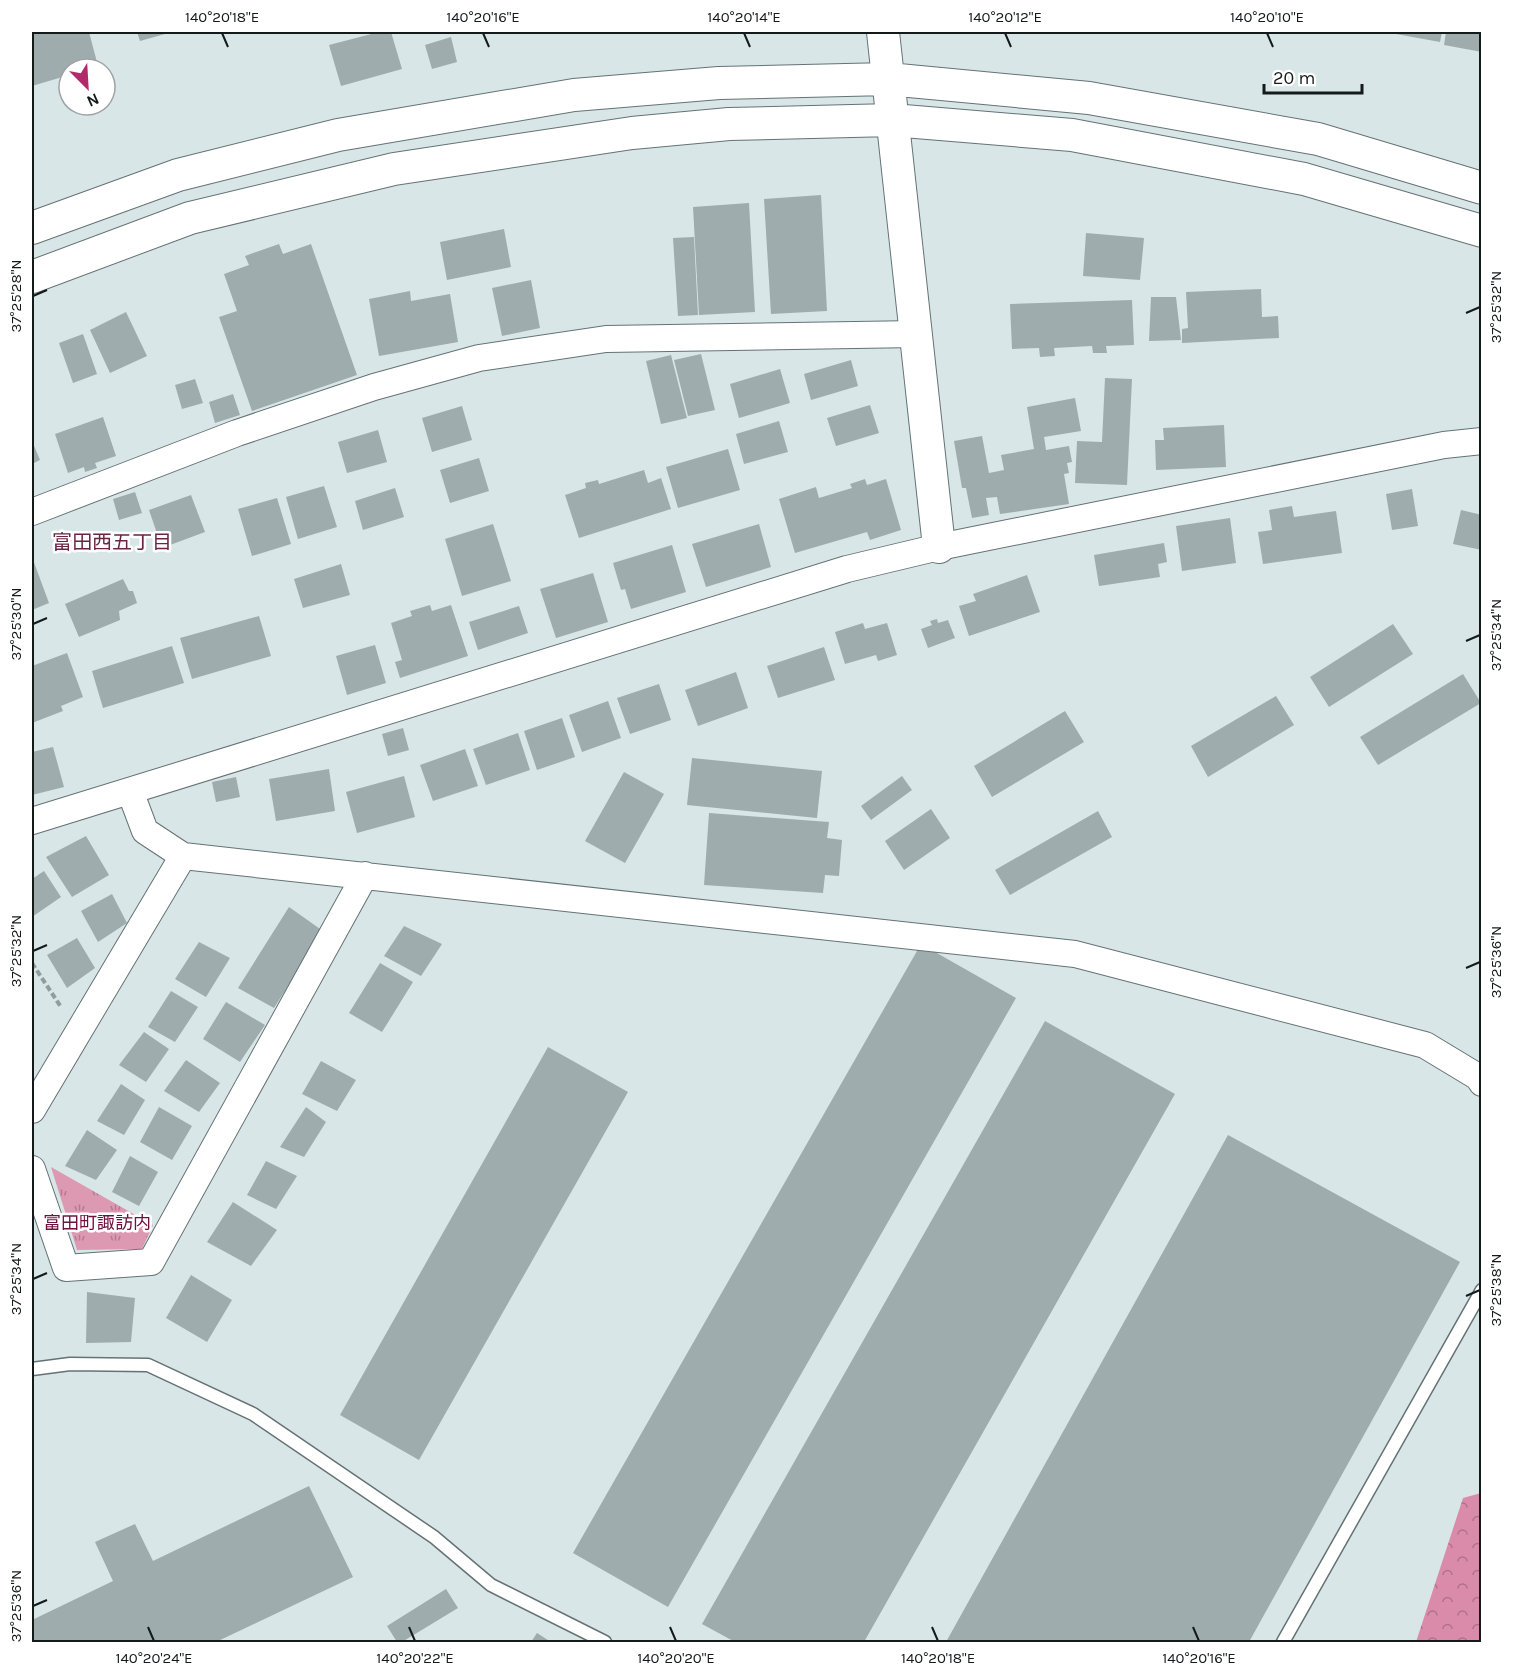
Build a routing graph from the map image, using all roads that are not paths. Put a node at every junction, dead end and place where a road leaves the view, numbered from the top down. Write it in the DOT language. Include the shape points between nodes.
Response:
graph roads {
  1 [pos="883,32"];
  2 [pos="888,79"];
  3 [pos="892,120"];
  4 [pos="1482,188"];
  5 [pos="32,228"];
  6 [pos="1482,231"];
  7 [pos="32,277"];
  8 [pos="917,334"];
  9 [pos="1482,441"];
  10 [pos="32,512"];
  11 [pos="939,547"];
  12 [pos="130,791"];
  13 [pos="32,820"];
  14 [pos="183,856"];
  15 [pos="364,875"];
  16 [pos="1482,1083"];
  17 [pos="32,1110"];
  18 [pos="32,1169"];
  19 [pos="1482,1290"];
  20 [pos="32,1369"];
  21 [pos="604,1642"];
  22 [pos="1283,1642"];
  1 -- 2 [label="street"];
  2 -- 3 [label="street"];
  2 -- 4 [label="street" via="1089,98 1318,139"];
  2 -- 5 [label="street" via="719,83 574,95 350,133 178,175"];
  3 -- 6 [label="street" via="1072,135 1304,179"];
  3 -- 7 [label="street" via="729,124 632,133 394,169 190,219"];
  3 -- 8 [label="street"];
  8 -- 10 [label="street" via="606,339 479,358 374,387 237,433"];
  8 -- 11 [label="street"];
  9 -- 11 [label="street" via="1444,445"];
  11 -- 12 [label="street" via="847,569"];
  12 -- 13 [label="street"];
  12 -- 14 [label="street" via="145,831"];
  14 -- 15 [label="street"];
  14 -- 17 [label="street"];
  15 -- 16 [label="street" via="1076,954 1425,1045"];
  15 -- 18 [label="street" via="151,1262 66,1268"];
  19 -- 22 [label="lane"];
  20 -- 21 [label="lane" via="70,1364 148,1365 253,1414 434,1537 491,1585"];
}
